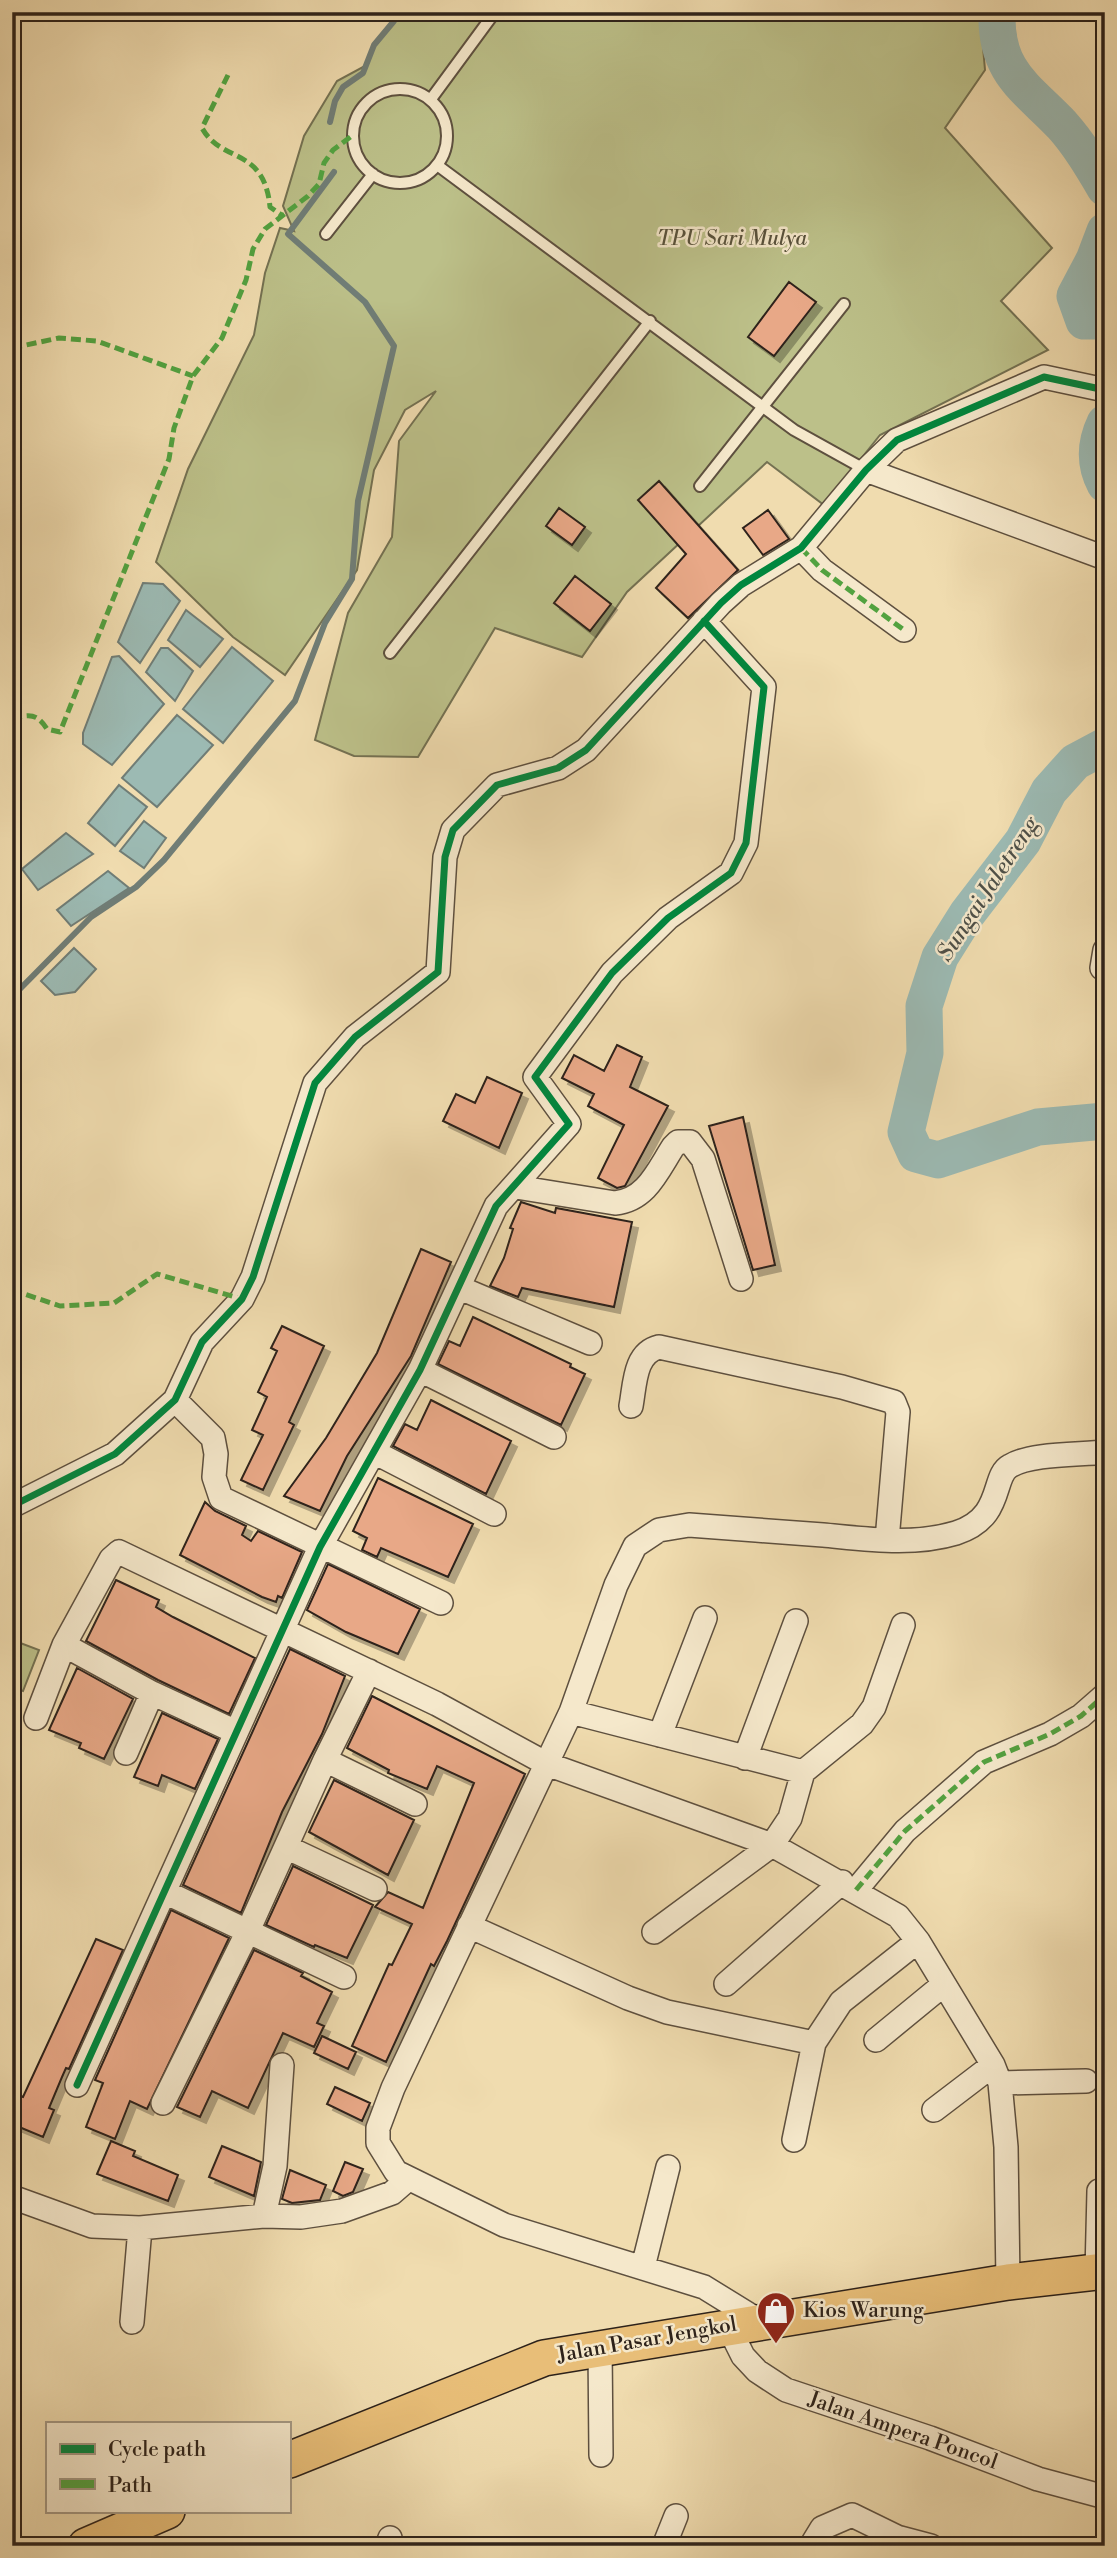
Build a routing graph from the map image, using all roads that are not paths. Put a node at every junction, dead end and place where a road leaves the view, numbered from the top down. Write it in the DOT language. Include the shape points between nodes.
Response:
graph roads {
  1 [pos="495,12"];
  2 [pos="430,99"];
  3 [pos="437,164"];
  4 [pos="373,174"];
  5 [pos="326,234"];
  6 [pos="844,304"];
  7 [pos="650,321"];
  8 [pos="1099,389"];
  9 [pos="764,408"];
  10 [pos="866,470"];
  11 [pos="700,486"];
  12 [pos="801,548"];
  13 [pos="1105,558"];
  14 [pos="704,621"];
  15 [pos="904,630"];
  16 [pos="390,653"];
  17 [pos="516,1186"];
  18 [pos="741,1279"];
  19 [pos="460,1288"];
  20 [pos="590,1343"];
  21 [pos="420,1370"];
  22 [pos="175,1401"];
  23 [pos="631,1406"];
  24 [pos="554,1437"];
  25 [pos="374,1452"];
  26 [pos="1105,1452"];
  27 [pos="12,1506"];
  28 [pos="494,1514"];
  29 [pos="887,1540"];
  30 [pos="320,1547"];
  31 [pos="441,1602"];
  32 [pos="705,1618"];
  33 [pos="796,1621"];
  34 [pos="903,1625"];
  35 [pos="282,1630"];
  36 [pos="64,1645"];
  37 [pos="369,1671"];
  38 [pos="152,1693"];
  39 [pos="1105,1695"];
  40 [pos="571,1712"];
  41 [pos="36,1718"];
  42 [pos="236,1732"];
  43 [pos="660,1735"];
  44 [pos="127,1753"];
  45 [pos="745,1758"];
  46 [pos="325,1760"];
  47 [pos="547,1764"];
  48 [pos="803,1772"];
  49 [pos="415,1804"];
  50 [pos="772,1845"];
  51 [pos="286,1847"];
  52 [pos="849,1886"];
  53 [pos="375,1889"];
  54 [pos="166,1892"];
  55 [pos="469,1926"];
  56 [pos="654,1932"];
  57 [pos="247,1933"];
  58 [pos="918,1941"];
  59 [pos="344,1977"];
  60 [pos="726,1984"];
  61 [pos="943,1985"];
  62 [pos="876,2040"];
  63 [pos="814,2043"];
  64 [pos="282,2065"];
  65 [pos="996,2074"];
  66 [pos="1086,2081"];
  67 [pos="77,2085"];
  68 [pos="163,2103"];
  69 [pos="934,2110"];
  70 [pos="794,2140"];
  71 [pos="667,2167"];
  72 [pos="407,2180"];
  73 [pos="1099,2192"];
  74 [pos="12,2197"];
  75 [pos="264,2216"];
  76 [pos="140,2228"];
  77 [pos="643,2266"];
  78 [pos="1101,2271"];
  79 [pos="1007,2282"];
  80 [pos="132,2322"];
  81 [pos="744,2324"];
  82 [pos="600,2347"];
  83 [pos="601,2455"];
  84 [pos="290,2460"];
  85 [pos="1105,2497"];
  86 [pos="165,2512"];
  87 [pos="676,2516"];
  88 [pos="925,2545"];
  89 [pos="86,2546"];
  90 [pos="664,2546"];
  91 [pos="811,2546"];
  1 -- 2 [label="lane"];
  2 -- 3 [label="lane" via="446,123 444,152"];
  2 -- 4 [label="lane" via="403,88 374,96 363,107 356,120 354,143 362,164"];
  3 -- 4 [label="lane" via="427,174 400,183"];
  3 -- 7 [label="lane"];
  4 -- 5 [label="lane"];
  6 -- 9 [label="lane"];
  7 -- 9 [label="lane"];
  7 -- 16 [label="lane"];
  8 -- 10 [label="street" via="1044,377 897,440"];
  9 -- 10 [label="lane"];
  9 -- 11 [label="lane"];
  10 -- 12 [label="street"];
  10 -- 13 [label="street"];
  12 -- 14 [label="street" via="741,585"];
  12 -- 15 [label="street"];
  14 -- 17 [label="street" via="765,687 746,843 731,873 668,918 612,973 535,1077 569,1124"];
  14 -- 22 [label="street" via="586,750 558,768 497,785 453,830 446,857 438,972 355,1037 315,1083 253,1277 242,1299 202,1342"];
  17 -- 18 [label="street" via="615,1203 631,1201 645,1190 678,1142 690,1142 704,1159"];
  17 -- 19 [label="street" via="496,1206"];
  19 -- 20 [label="street"];
  19 -- 21 [label="street"];
  21 -- 24 [label="street"];
  21 -- 25 [label="street"];
  22 -- 27 [label="street" via="115,1454"];
  22 -- 30 [label="street" via="213,1438 214,1477 221,1498"];
  23 -- 29 [label="street" via="641,1357 659,1347 894,1402 898,1412"];
  25 -- 28 [label="street"];
  25 -- 30 [label="street"];
  26 -- 29 [label="street" via="1024,1460 1009,1466 991,1509 975,1522 958,1532 928,1539"];
  29 -- 40 [label="street" via="689,1525 646,1536 635,1546 617,1585"];
  30 -- 31 [label="street"];
  30 -- 35 [label="street"];
  32 -- 43 [label="street"];
  33 -- 45 [label="street"];
  34 -- 48 [label="street" via="874,1707 862,1724"];
  35 -- 36 [label="street" via="120,1552 111,1559"];
  35 -- 37 [label="street"];
  35 -- 42 [label="street"];
  36 -- 38 [label="street"];
  36 -- 41 [label="street"];
  37 -- 46 [label="street"];
  37 -- 47 [label="street"];
  38 -- 42 [label="street"];
  38 -- 44 [label="street"];
  39 -- 52 [label="street" via="1050,1734 984,1762"];
  40 -- 43 [label="street"];
  40 -- 47 [label="street"];
  42 -- 54 [label="street"];
  43 -- 45 [label="street"];
  45 -- 48 [label="street"];
  46 -- 49 [label="street"];
  46 -- 51 [label="street"];
  47 -- 50 [label="street"];
  47 -- 55 [label="street"];
  48 -- 50 [label="street" via="790,1818"];
  50 -- 52 [label="street"];
  50 -- 56 [label="street"];
  51 -- 53 [label="street"];
  51 -- 57 [label="street"];
  52 -- 58 [label="street" via="898,1916"];
  52 -- 60 [label="street"];
  54 -- 57 [label="street"];
  54 -- 67 [label="street"];
  55 -- 63 [label="street" via="667,2012"];
  55 -- 72 [label="street" via="378,2128 385,2158"];
  57 -- 59 [label="street"];
  57 -- 68 [label="street"];
  58 -- 61 [label="street"];
  58 -- 63 [label="street" via="841,2002"];
  61 -- 62 [label="street"];
  61 -- 65 [label="street"];
  63 -- 70 [label="street"];
  64 -- 75 [label="street" via="275,2166"];
  65 -- 66 [label="street"];
  65 -- 69 [label="street"];
  65 -- 79 [label="street" via="1006,2147"];
  71 -- 77 [label="street"];
  72 -- 75 [label="street" via="392,2193 342,2211"];
  72 -- 77 [label="street" via="504,2225"];
  73 -- 78 [label="street"];
  74 -- 76 [label="street" via="92,2226"];
  75 -- 76 [label="street"];
  76 -- 80 [label="street"];
  77 -- 81 [label="street" via="704,2287"];
  78 -- 79 [label="main road, Jalan Pasar Jengkol"];
  79 -- 81 [label="main road, Jalan Pasar Jengkol"];
  81 -- 82 [label="main road, Jalan Pasar Jengkol"];
  81 -- 85 [label="street, Jalan Ampera Poncol" via="743,2356 786,2390 1038,2479"];
  82 -- 83 [label="street"];
  82 -- 84 [label="main road, Jalan Pasar Jengkol" via="544,2358"];
  86 -- 89 [label="main road"];
  87 -- 90 [label="street"];
  88 -- 91 [label="street" via="897,2538 852,2515 822,2528"];
}
